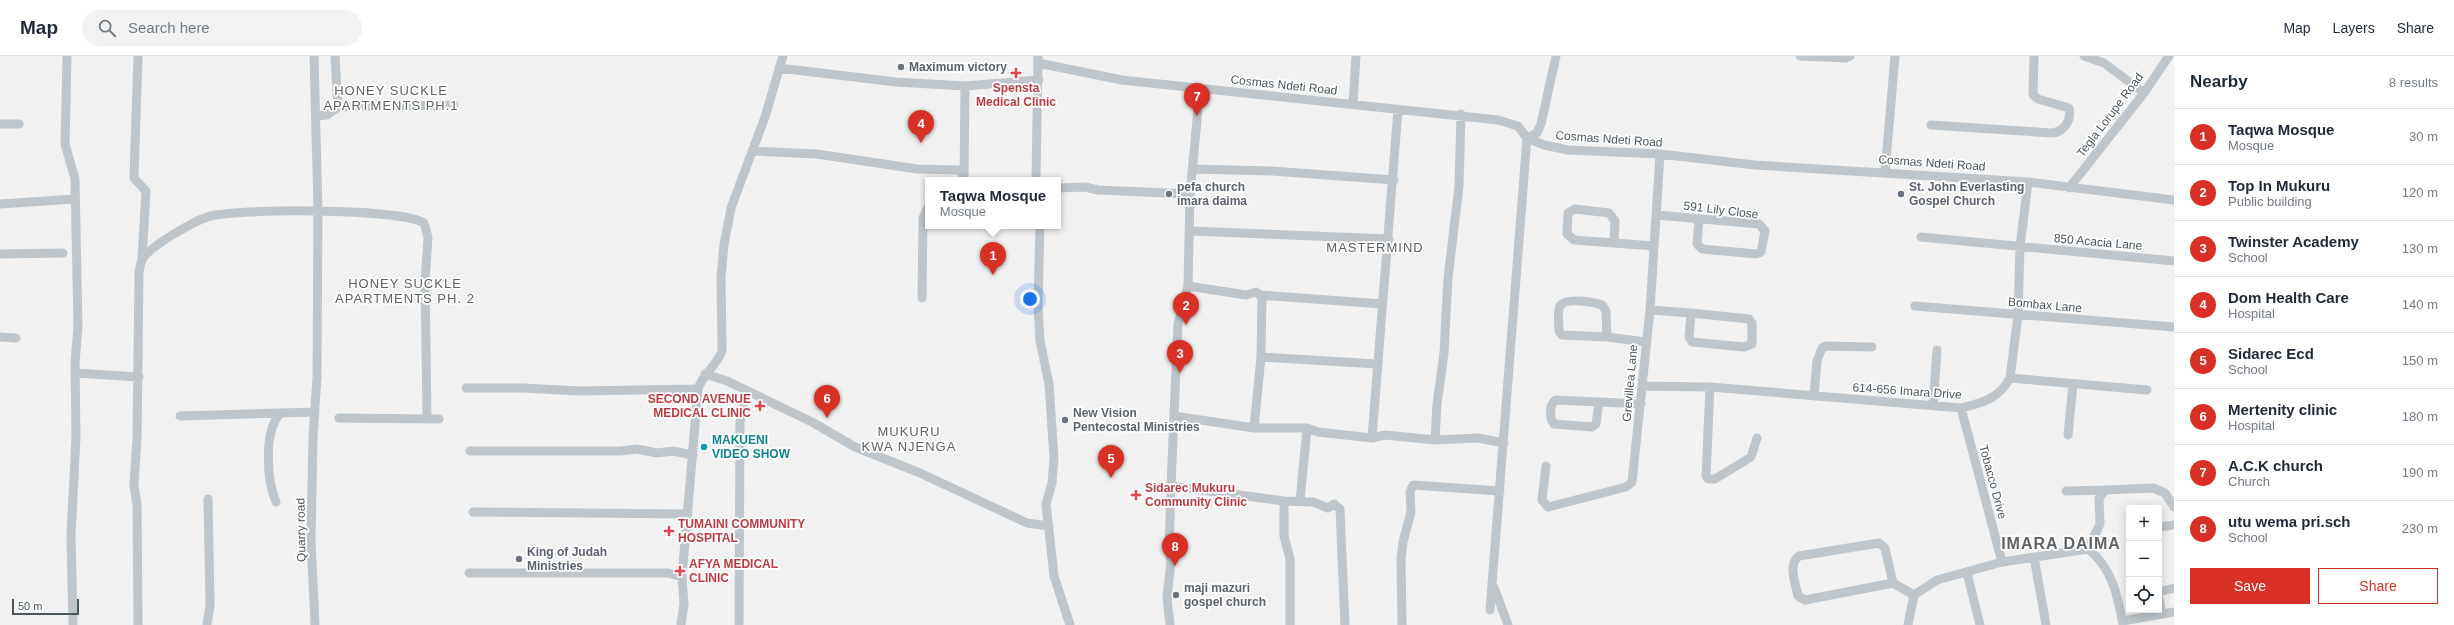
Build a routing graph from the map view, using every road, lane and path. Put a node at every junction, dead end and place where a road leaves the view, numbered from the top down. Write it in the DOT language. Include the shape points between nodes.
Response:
graph roads {
  1 [pos="67,56"];
  2 [pos="138,56"];
  3 [pos="314,56"];
  4 [pos="335,56"];
  5 [pos="783,56"];
  6 [pos="1356,56"];
  7 [pos="1556,56"];
  8 [pos="1800,56"];
  9 [pos="1850,56"];
  10 [pos="1895,56"];
  11 [pos="2034,56"];
  12 [pos="2084,56"];
  13 [pos="2169,56"];
  14 [pos="1038,60"];
  15 [pos="779,68"];
  16 [pos="1039,80"];
  17 [pos="965,86"];
  18 [pos="1200,88"];
  19 [pos="2144,93"];
  20 [pos="454,104"];
  21 [pos="1353,104"];
  22 [pos="338,107"];
  23 [pos="1398,109"];
  24 [pos="1461,114"];
  25 [pos="317,116"];
  26 [pos="0,124"];
  27 [pos="19,124"];
  28 [pos="1931,125"];
  29 [pos="1527,138"];
  30 [pos="753,151"];
  31 [pos="1660,154"];
  32 [pos="1193,169"];
  33 [pos="1885,172"];
  34 [pos="963,177"];
  35 [pos="964,177"];
  36 [pos="1036,177"];
  37 [pos="1394,180"];
  38 [pos="2028,182"];
  39 [pos="1061,188"];
  40 [pos="2069,188"];
  41 [pos="1190,194"];
  42 [pos="74,199"];
  43 [pos="2174,200"];
  44 [pos="0,204"];
  45 [pos="318,210"];
  46 [pos="925,214"];
  47 [pos="1657,215"];
  48 [pos="1699,219"];
  49 [pos="1040,229"];
  50 [pos="1191,232"];
  51 [pos="1921,237"];
  52 [pos="1389,240"];
  53 [pos="1614,243"];
  54 [pos="1654,246"];
  55 [pos="2020,247"];
  56 [pos="63,253"];
  57 [pos="0,254"];
  58 [pos="142,259"];
  59 [pos="2174,261"];
  60 [pos="1188,286"];
  61 [pos="1260,295"];
  62 [pos="922,298"];
  63 [pos="1382,304"];
  64 [pos="1915,306"];
  65 [pos="1650,310"];
  66 [pos="1690,313"];
  67 [pos="2018,314"];
  68 [pos="2174,327"];
  69 [pos="0,337"];
  70 [pos="1607,337"];
  71 [pos="16,338"];
  72 [pos="1646,342"];
  73 [pos="1872,347"];
  74 [pos="1937,350"];
  75 [pos="1261,357"];
  76 [pos="1377,364"];
  77 [pos="75,373"];
  78 [pos="705,374"];
  79 [pos="139,377"];
  80 [pos="2010,378"];
  81 [pos="2073,384"];
  82 [pos="1642,386"];
  83 [pos="466,388"];
  84 [pos="1710,388"];
  85 [pos="698,389"];
  86 [pos="2147,390"];
  87 [pos="746,391"];
  88 [pos="1814,396"];
  89 [pos="1598,402"];
  90 [pos="1641,404"];
  91 [pos="1933,406"];
  92 [pos="1961,408"];
  93 [pos="315,412"];
  94 [pos="280,413"];
  95 [pos="180,416"];
  96 [pos="1174,416"];
  97 [pos="339,418"];
  98 [pos="427,419"];
  99 [pos="439,419"];
  100 [pos="1254,428"];
  101 [pos="1307,428"];
  102 [pos="2068,435"];
  103 [pos="1372,438"];
  104 [pos="1435,440"];
  105 [pos="1756,442"];
  106 [pos="1504,444"];
  107 [pos="470,451"];
  108 [pos="693,454"];
  109 [pos="1546,466"];
  110 [pos="1171,486"];
  111 [pos="2105,490"];
  112 [pos="1500,491"];
  113 [pos="2066,491"];
  114 [pos="208,499"];
  115 [pos="1284,501"];
  116 [pos="1300,501"];
  117 [pos="276,502"];
  118 [pos="2174,507"];
  119 [pos="474,512"];
  120 [pos="688,514"];
  121 [pos="2174,525"];
  122 [pos="1049,526"];
  123 [pos="2162,527"];
  124 [pos="2088,549"];
  125 [pos="2034,557"];
  126 [pos="2002,562"];
  127 [pos="469,573"];
  128 [pos="1967,573"];
  129 [pos="682,577"];
  130 [pos="1492,583"];
  131 [pos="1893,583"];
  132 [pos="2174,588"];
  133 [pos="2162,592"];
  134 [pos="1914,595"];
  135 [pos="1490,610"];
  136 [pos="2174,612"];
  137 [pos="2162,614"];
  138 [pos="2123,623"];
  139 [pos="73,625"];
  140 [pos="138,625"];
  141 [pos="207,625"];
  142 [pos="315,625"];
  143 [pos="681,625"];
  144 [pos="739,625"];
  145 [pos="1070,625"];
  146 [pos="1170,625"];
  147 [pos="1290,625"];
  148 [pos="1345,625"];
  149 [pos="1402,625"];
  150 [pos="1508,625"];
  151 [pos="1908,625"];
  152 [pos="1980,625"];
  153 [pos="2046,625"];
  1 -- 42 [label="street" via="65,144 75,179"];
  2 -- 58 [label="street" via="134,178 146,191"];
  3 -- 25 [label="street, Quarry road"];
  4 -- 22 [label="street"];
  5 -- 15 [label="street"];
  6 -- 21 [label="street"];
  7 -- 29 [label="street" via="1541,124 1537,132"];
  8 -- 9 [label="street"];
  10 -- 33 [label="street"];
  11 -- 28 [label="street" via="2033,95 2038,99 2069,108 2068,121 2062,130 2052,133"];
  12 -- 19 [label="street" via="2104,63"];
  13 -- 19 [label="street, Tegla Lorupe Road"];
  14 -- 16 [label="street"];
  14 -- 18 [label="street, Cosmas Ndeti Road" via="1108,78"];
  15 -- 17 [label="street" via="896,82"];
  15 -- 30 [label="street"];
  16 -- 17 [label="street"];
  16 -- 36 [label="street"];
  17 -- 35 [label="street"];
  18 -- 21 [label="street, Cosmas Ndeti Road"];
  18 -- 32 [label="street"];
  19 -- 40 [label="street, Tegla Lorupe Road"];
  20 -- 22 [label="street"];
  21 -- 23 [label="street, Cosmas Ndeti Road"];
  22 -- 25 [label="street" via="327,115"];
  23 -- 24 [label="street, Cosmas Ndeti Road"];
  23 -- 37 [label="street"];
  24 -- 29 [label="street, Cosmas Ndeti Road" via="1508,121 1523,131"];
  24 -- 104 [label="street" via="1459,186 1448,278 1444,353"];
  25 -- 45 [label="street, Quarry road"];
  26 -- 27 [label="street"];
  29 -- 31 [label="street, Cosmas Ndeti Road" via="1544,146 1568,150"];
  29 -- 106 [label="street"];
  30 -- 34 [label="street" via="817,154 917,168 958,170"];
  30 -- 78 [label="street" via="731,208 724,245 722,351 717,363"];
  31 -- 33 [label="street, Cosmas Ndeti Road" via="1755,165"];
  31 -- 47 [label="street, Grevillea Lane"];
  32 -- 37 [label="street" via="1272,171"];
  32 -- 41 [label="street"];
  33 -- 38 [label="street, Cosmas Ndeti Road"];
  37 -- 52 [label="street"];
  38 -- 40 [label="street, Cosmas Ndeti Road"];
  38 -- 55 [label="street"];
  39 -- 41 [label="street" via="1085,187 1098,190"];
  40 -- 43 [label="street, Cosmas Ndeti Road"];
  41 -- 50 [label="street"];
  42 -- 44 [label="street"];
  42 -- 77 [label="street" via="78,327"];
  45 -- 58 [label="street" via="208,217 167,238"];
  45 -- 93 [label="street, Quarry road"];
  45 -- 98 [label="street" via="408,218 419,220 427,228"];
  46 -- 62 [label="street"];
  47 -- 48 [label="street, 591 Lily Close"];
  47 -- 54 [label="street, Grevillea Lane"];
  48 -- 48 [label="street, 591 Lily Close" via="1758,224 1765,231 1762,252 1756,254 1702,249 1697,244"];
  49 -- 122 [label="street" via="1040,342 1049,384 1054,458 1052,483 1046,504"];
  50 -- 52 [label="street"];
  50 -- 60 [label="street"];
  51 -- 55 [label="street, 850 Acacia Lane"];
  52 -- 63 [label="street"];
  53 -- 53 [label="street" via="1615,221 1609,213 1575,209 1568,212 1567,234 1570,239"];
  53 -- 54 [label="street"];
  54 -- 65 [label="street, Grevillea Lane"];
  55 -- 59 [label="street, 850 Acacia Lane"];
  55 -- 67 [label="street"];
  56 -- 57 [label="street"];
  58 -- 79 [label="street" via="139,281"];
  60 -- 61 [label="street" via="1246,294 1256,292"];
  60 -- 96 [label="street" via="1178,324"];
  61 -- 63 [label="street"];
  61 -- 75 [label="street" via="1263,304"];
  63 -- 76 [label="street"];
  64 -- 67 [label="street, Bombax Lane"];
  65 -- 66 [label="street"];
  65 -- 72 [label="street, Grevillea Lane"];
  66 -- 66 [label="street" via="1689,337 1692,342 1744,347 1752,344 1752,323 1748,319"];
  67 -- 68 [label="street, Bombax Lane"];
  67 -- 80 [label="street"];
  69 -- 71 [label="street"];
  70 -- 70 [label="street" via="1606,310 1602,305 1566,302 1561,305 1559,331 1562,335"];
  70 -- 72 [label="street"];
  72 -- 82 [label="street, Grevillea Lane"];
  73 -- 88 [label="street" via="1822,348 1816,361"];
  74 -- 91 [label="street"];
  75 -- 76 [label="street"];
  75 -- 100 [label="street"];
  76 -- 103 [label="street"];
  77 -- 79 [label="street"];
  77 -- 139 [label="street" via="76,437 71,535"];
  78 -- 85 [label="street"];
  78 -- 87 [label="street"];
  79 -- 140 [label="street" via="134,486 137,505"];
  80 -- 81 [label="street"];
  80 -- 92 [label="street, 614-656 Imara Drive" via="2005,387 1988,401"];
  81 -- 86 [label="street"];
  81 -- 102 [label="street"];
  82 -- 84 [label="street, 614-656 Imara Drive"];
  82 -- 90 [label="street, Grevillea Lane"];
  83 -- 85 [label="street" via="579,391"];
  84 -- 88 [label="street, 614-656 Imara Drive"];
  84 -- 105 [label="street" via="1707,478 1712,481 1751,457"];
  85 -- 108 [label="street"];
  87 -- 122 [label="street" via="812,422 855,446 1028,523"];
  87 -- 144 [label="street" via="740,422"];
  88 -- 91 [label="street, 614-656 Imara Drive"];
  89 -- 89 [label="street" via="1556,400 1551,406 1552,423 1594,426"];
  89 -- 90 [label="street"];
  90 -- 109 [label="street, Grevillea Lane" via="1633,479 1630,485 1548,507 1542,500"];
  91 -- 92 [label="street, 614-656 Imara Drive"];
  92 -- 126 [label="street, Tobacco Drive"];
  93 -- 94 [label="street"];
  93 -- 142 [label="street, Quarry road" via="311,540"];
  94 -- 95 [label="street"];
  94 -- 117 [label="street" via="273,420 270,430 272,492"];
  96 -- 100 [label="street"];
  96 -- 110 [label="street"];
  97 -- 98 [label="street"];
  98 -- 99 [label="street"];
  100 -- 101 [label="street"];
  101 -- 103 [label="street" via="1318,432"];
  101 -- 116 [label="street"];
  103 -- 104 [label="street" via="1385,435"];
  104 -- 106 [label="street" via="1478,438"];
  106 -- 112 [label="street"];
  107 -- 108 [label="street" via="637,449 656,453 673,451"];
  108 -- 120 [label="street"];
  110 -- 115 [label="street"];
  110 -- 146 [label="street" via="1171,561 1167,597"];
  111 -- 113 [label="street"];
  111 -- 118 [label="street" via="2153,488 2165,493"];
  111 -- 124 [label="street" via="2099,498 2100,524"];
  112 -- 130 [label="street"];
  112 -- 149 [label="street" via="1413,485 1410,492 1411,512 1401,559"];
  114 -- 141 [label="street" via="210,605"];
  115 -- 116 [label="street"];
  115 -- 147 [label="street" via="1284,536 1290,558"];
  116 -- 148 [label="street" via="1313,502 1328,508 1334,504 1340,509"];
  119 -- 120 [label="street"];
  120 -- 129 [label="street"];
  121 -- 123 [label="street"];
  122 -- 145 [label="street" via="1054,576"];
  124 -- 125 [label="street"];
  124 -- 138 [label="street" via="2097,556 2110,574"];
  125 -- 126 [label="street"];
  125 -- 153 [label="street"];
  126 -- 128 [label="street"];
  127 -- 129 [label="street" via="668,573"];
  128 -- 134 [label="street" via="1937,580"];
  128 -- 152 [label="street"];
  129 -- 143 [label="street" via="684,604"];
  130 -- 135 [label="street"];
  130 -- 150 [label="street"];
  131 -- 131 [label="street" via="1802,600 1798,596 1792,568 1796,558 1802,556 1882,544 1887,552"];
  131 -- 134 [label="street"];
  132 -- 133 [label="street"];
  134 -- 151 [label="street"];
  136 -- 137 [label="street"];
  137 -- 138 [label="street"];
}
